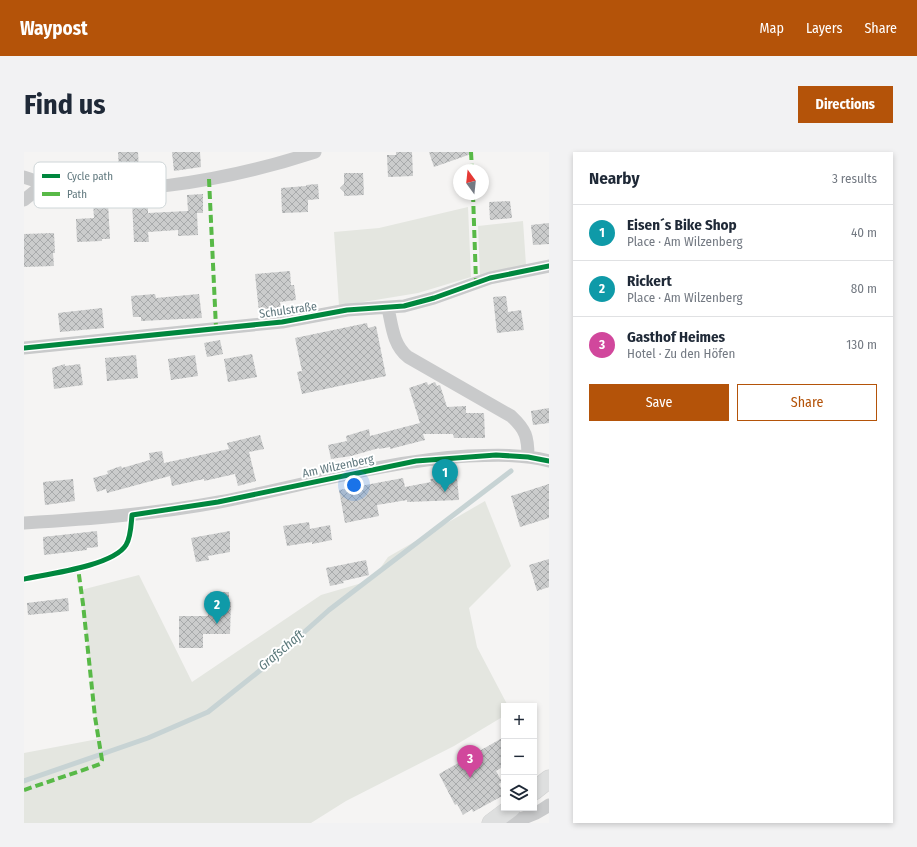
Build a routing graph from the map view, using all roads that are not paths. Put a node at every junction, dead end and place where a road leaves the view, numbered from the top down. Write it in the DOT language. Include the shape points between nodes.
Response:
graph roads {
  1 [pos="315,152"];
  2 [pos="24,177"];
  3 [pos="34,180"];
  4 [pos="166,184"];
  5 [pos="34,192"];
  6 [pos="24,200"];
  7 [pos="549,266"];
  8 [pos="388,308"];
  9 [pos="24,348"];
  10 [pos="528,457"];
  11 [pos="549,461"];
  12 [pos="24,523"];
  13 [pos="549,779"];
  14 [pos="537,789"];
  15 [pos="549,805"];
  16 [pos="507,811"];
  17 [pos="493,822"];
  1 -- 4 [label="street" via="230,175"];
  2 -- 3 [label="street"];
  5 -- 6 [label="street"];
  7 -- 8 [label="street, Schulstraße" via="490,278 421,302"];
  8 -- 9 [label="street, Schulstraße" via="347,310 282,322"];
  8 -- 10 [label="street" via="394,338 401,352 511,416 524,430"];
  10 -- 11 [label="street, Am Wilzenberg"];
  10 -- 12 [label="street, Am Wilzenberg" via="496,455 416,461 218,502 132,515"];
  13 -- 14 [label="street"];
  15 -- 17 [label="street" via="524,818"];
  16 -- 17 [label="street"];
}
